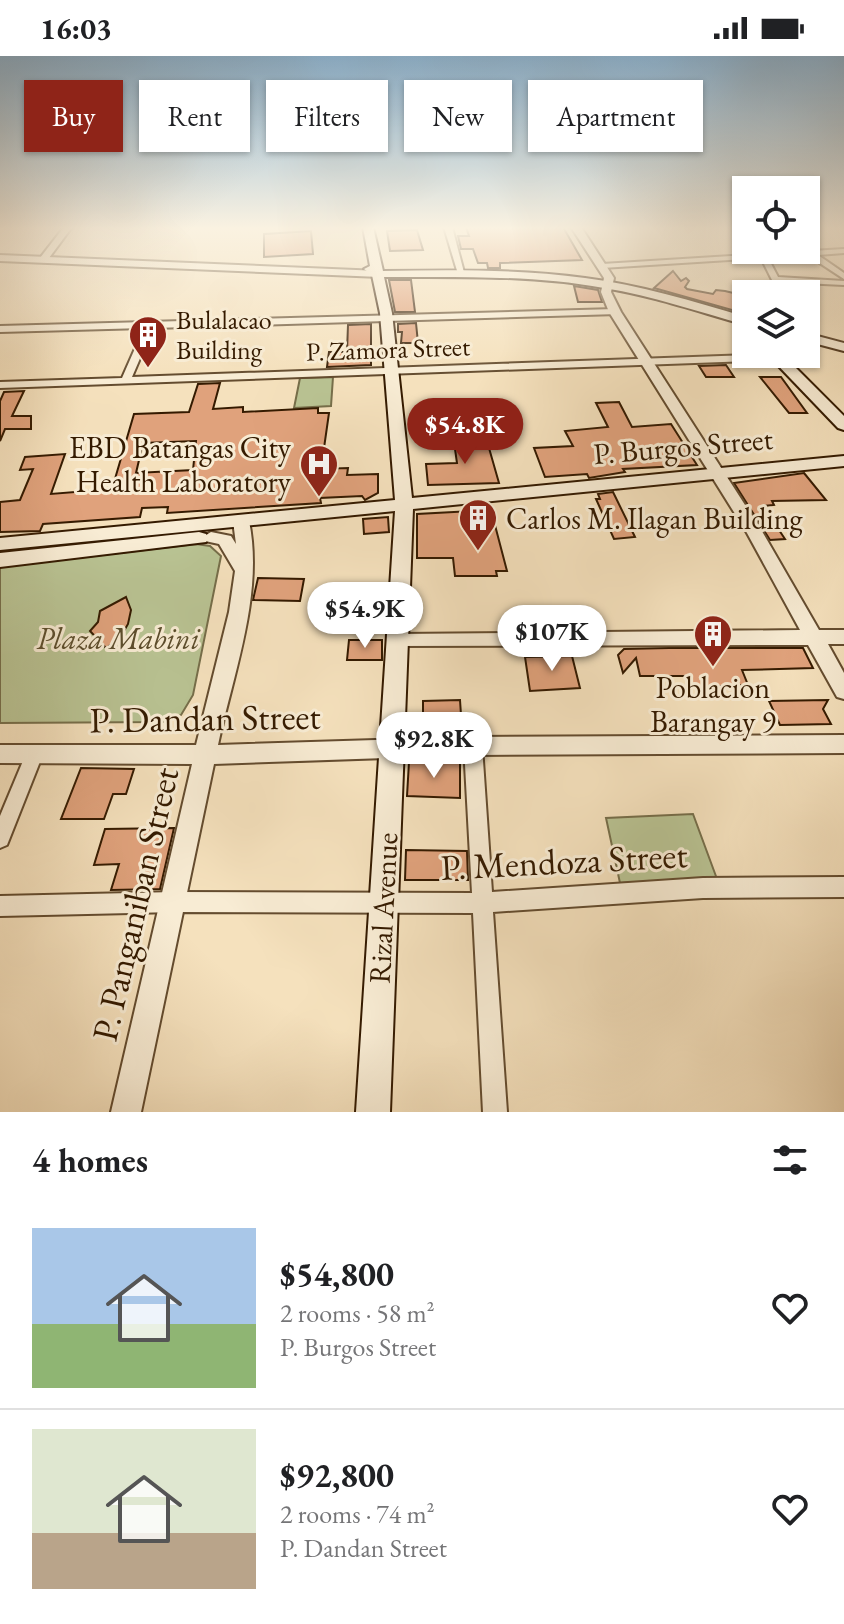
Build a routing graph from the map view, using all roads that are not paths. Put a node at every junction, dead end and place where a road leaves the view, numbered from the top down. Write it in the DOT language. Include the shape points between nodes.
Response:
graph roads {
  1 [pos="380,276"];
  2 [pos="523,276"];
  3 [pos="608,276"];
  4 [pos="775,276"];
  5 [pos="776,279"];
  6 [pos="844,280"];
  7 [pos="609,286"];
  8 [pos="615,312"];
  9 [pos="732,317"];
  10 [pos="386,318"];
  11 [pos="150,324"];
  12 [pos="0,329"];
  13 [pos="820,341"];
  14 [pos="844,347"];
  15 [pos="732,357"];
  16 [pos="646,361"];
  17 [pos="789,368"];
  18 [pos="389,372"];
  19 [pos="126,380"];
  20 [pos="0,385"];
  21 [pos="844,425"];
  22 [pos="844,461"];
  23 [pos="716,474"];
  24 [pos="404,505"];
  25 [pos="241,521"];
  26 [pos="211,537"];
  27 [pos="0,544"];
  28 [pos="0,560"];
  29 [pos="244,571"];
  30 [pos="844,637"];
  31 [pos="814,638"];
  32 [pos="397,641"];
  33 [pos="844,691"];
  34 [pos="844,744"];
  35 [pos="473,746"];
  36 [pos="393,748"];
  37 [pos="0,754"];
  38 [pos="34,754"];
  39 [pos="205,755"];
  40 [pos="0,839"];
  41 [pos="844,887"];
  42 [pos="175,902"];
  43 [pos="382,903"];
  44 [pos="483,903"];
  45 [pos="0,906"];
  46 [pos="126,1112"];
  47 [pos="373,1112"];
  48 [pos="495,1112"];
  1 -- 10 [label="main road, Rizal Avenue"];
  2 -- 7 [label="main road"];
  3 -- 7 [label="street"];
  4 -- 5 [label="street"];
  5 -- 6 [label="street"];
  7 -- 8 [label="street" via="606,292"];
  7 -- 9 [label="main road"];
  8 -- 10 [label="street"];
  8 -- 16 [label="street"];
  10 -- 11 [label="street"];
  10 -- 18 [label="main road, Rizal Avenue"];
  11 -- 12 [label="street"];
  11 -- 19 [label="street"];
  13 -- 14 [label="main road"];
  15 -- 16 [label="street, P. Zamora Street"];
  16 -- 18 [label="street, P. Zamora Street"];
  16 -- 23 [label="street"];
  17 -- 21 [label="main road"];
  18 -- 19 [label="street, P. Zamora Street"];
  18 -- 24 [label="main road, Rizal Avenue"];
  19 -- 20 [label="street, P. Zamora Street"];
  22 -- 23 [label="main road, P. Burgos Street"];
  23 -- 24 [label="main road, P. Burgos Street"];
  23 -- 31 [label="street"];
  24 -- 25 [label="main road, P. Burgos Street"];
  24 -- 32 [label="main road, Rizal Avenue"];
  25 -- 26 [label="main road, P. Burgos Street"];
  25 -- 27 [label="main road, P. Burgos Street"];
  25 -- 29 [label="street, P. Panganiban Street" via="247,538"];
  26 -- 28 [label="main road, P. Burgos Street"];
  26 -- 29 [label="street" via="225,540"];
  29 -- 39 [label="street, P. Panganiban Street"];
  30 -- 31 [label="street"];
  31 -- 32 [label="street"];
  31 -- 33 [label="street"];
  32 -- 36 [label="main road, Rizal Avenue"];
  34 -- 35 [label="street, P. Dandan Street"];
  35 -- 36 [label="street, P. Dandan Street"];
  35 -- 44 [label="street"];
  36 -- 39 [label="street, P. Dandan Street"];
  36 -- 43 [label="main road, Rizal Avenue"];
  37 -- 38 [label="street, P. Dandan Street"];
  38 -- 39 [label="street, P. Dandan Street"];
  38 -- 40 [label="street"];
  39 -- 42 [label="street, P. Panganiban Street"];
  41 -- 44 [label="street, P. Mendoza Street" via="703,888"];
  42 -- 43 [label="street, P. Mendoza Street"];
  42 -- 45 [label="street, P. Mendoza Street"];
  42 -- 46 [label="street, P. Panganiban Street"];
  43 -- 44 [label="street, P. Mendoza Street"];
  43 -- 47 [label="main road, Rizal Avenue"];
  44 -- 48 [label="street"];
}
